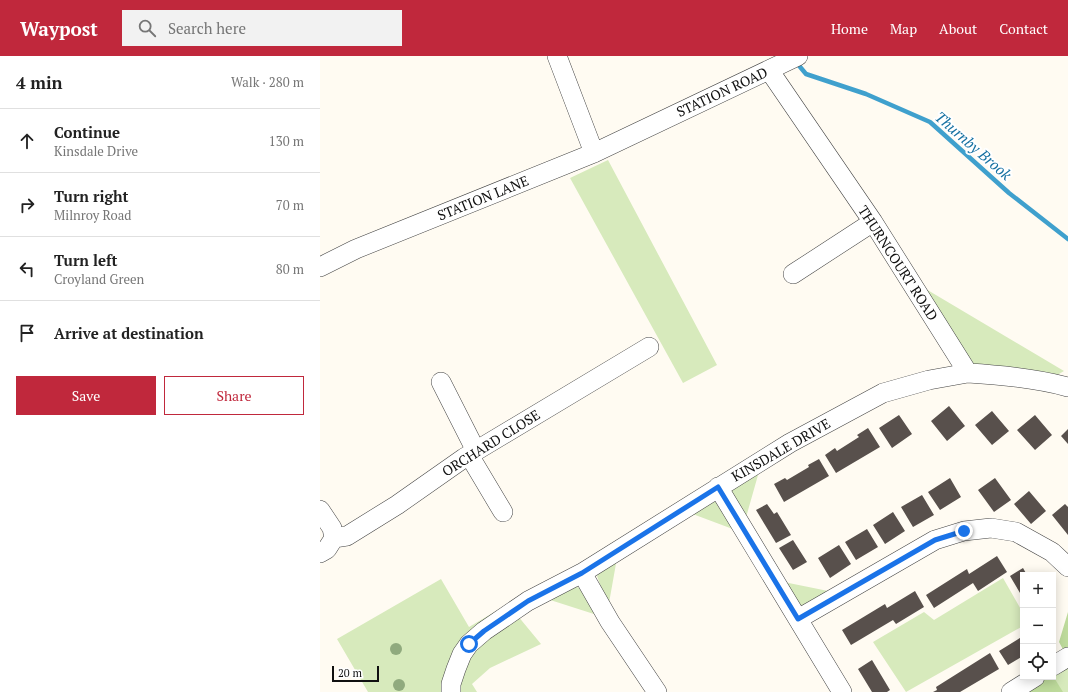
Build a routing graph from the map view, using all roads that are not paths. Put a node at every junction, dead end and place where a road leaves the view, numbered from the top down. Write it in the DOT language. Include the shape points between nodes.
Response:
graph roads {
  1 [pos="557,56"];
  2 [pos="798,56"];
  3 [pos="769,70"];
  4 [pos="646,128"];
  5 [pos="594,153"];
  6 [pos="873,222"];
  7 [pos="320,267"];
  8 [pos="793,274"];
  9 [pos="649,347"];
  10 [pos="968,373"];
  11 [pos="441,382"];
  12 [pos="1068,387"];
  13 [pos="472,453"];
  14 [pos="718,487"];
  15 [pos="320,510"];
  16 [pos="503,512"];
  17 [pos="334,538"];
  18 [pos="320,553"];
  19 [pos="1068,567"];
  20 [pos="582,573"];
  21 [pos="798,619"];
  22 [pos="1068,657"];
  23 [pos="1056,664"];
  24 [pos="1030,680"];
  25 [pos="451,692"];
  26 [pos="657,692"];
  27 [pos="842,692"];
  28 [pos="1011,692"];
  1 -- 5 [label="street"];
  2 -- 3 [label="street, STATION ROAD"];
  3 -- 4 [label="street, STATION ROAD"];
  3 -- 6 [label="street, THURNCOURT ROAD"];
  4 -- 5 [label="street, STATION LANE"];
  5 -- 7 [label="street, STATION LANE" via="356,249"];
  6 -- 8 [label="street"];
  6 -- 10 [label="street, THURNCOURT ROAD"];
  9 -- 13 [label="street, ORCHARD CLOSE"];
  10 -- 12 [label="street" via="1047,381"];
  10 -- 14 [label="street, KINSDALE DRIVE" via="929,380 883,393 790,443"];
  11 -- 13 [label="street"];
  13 -- 16 [label="street"];
  13 -- 17 [label="street, ORCHARD CLOSE" via="347,536"];
  14 -- 20 [label="street, KINSDALE DRIVE"];
  14 -- 21 [label="street"];
  15 -- 17 [label="street" via="332,528"];
  17 -- 18 [label="street"];
  19 -- 21 [label="street" via="1052,552 1016,532 991,528 964,531 935,540"];
  20 -- 25 [label="street, KINSDALE DRIVE" via="528,601 475,637 462,654"];
  20 -- 26 [label="street" via="610,622"];
  21 -- 27 [label="street"];
  22 -- 23 [label="street"];
  24 -- 28 [label="street"];
}
